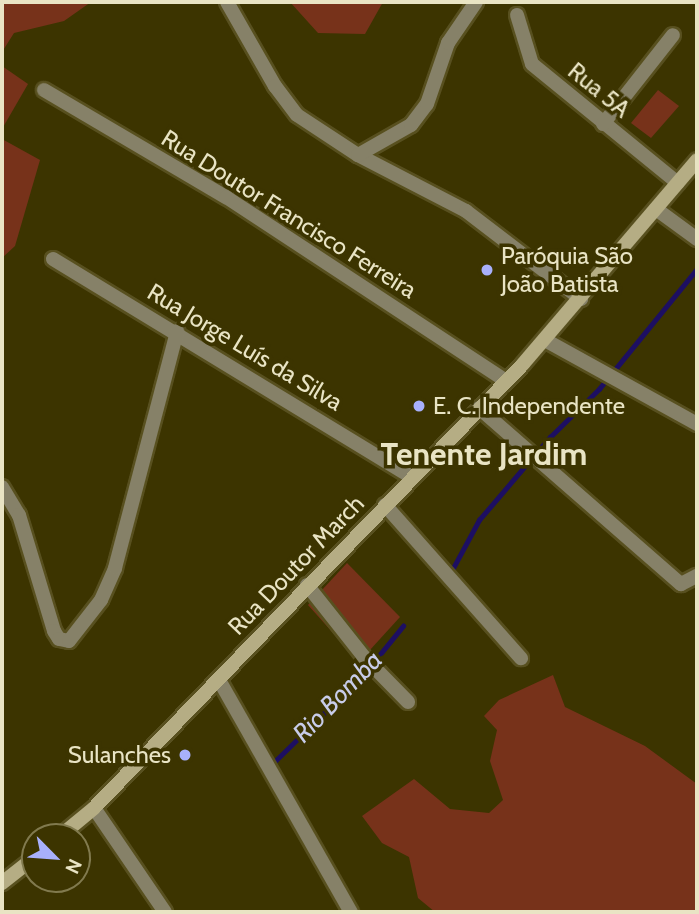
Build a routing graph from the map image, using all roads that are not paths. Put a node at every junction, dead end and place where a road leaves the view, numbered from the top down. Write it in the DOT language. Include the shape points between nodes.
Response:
graph roads {
  1 [pos="227,2"];
  2 [pos="475,2"];
  3 [pos="517,15"];
  4 [pos="673,35"];
  5 [pos="44,90"];
  6 [pos="603,124"];
  7 [pos="358,155"];
  8 [pos="697,160"];
  9 [pos="678,183"];
  10 [pos="656,209"];
  11 [pos="697,239"];
  12 [pos="52,259"];
  13 [pos="581,299"];
  14 [pos="177,331"];
  15 [pos="545,340"];
  16 [pos="506,381"];
  17 [pos="479,408"];
  18 [pos="697,424"];
  19 [pos="412,477"];
  20 [pos="2,487"];
  21 [pos="385,505"];
  22 [pos="697,576"];
  23 [pos="307,585"];
  24 [pos="521,658"];
  25 [pos="219,681"];
  26 [pos="408,702"];
  27 [pos="94,808"];
  28 [pos="76,823"];
  29 [pos="21,868"];
  30 [pos="2,883"];
  31 [pos="165,912"];
  32 [pos="351,912"];
  1 -- 7 [label="street" via="287,105"];
  2 -- 7 [label="street" via="448,43 426,104 411,125"];
  3 -- 6 [label="street, Rua 5A" via="532,64"];
  4 -- 6 [label="street"];
  5 -- 16 [label="street, Rua Doutor Francisco Ferreira" via="226,197"];
  6 -- 9 [label="street, Rua 5A"];
  7 -- 13 [label="street" via="466,211"];
  8 -- 9 [label="main road, Rua Doutor March"];
  9 -- 10 [label="main road, Rua Doutor March"];
  10 -- 11 [label="street"];
  10 -- 13 [label="main road, Rua Doutor March"];
  12 -- 14 [label="street, Rua Jorge Luís da Silva"];
  13 -- 15 [label="main road, Rua Doutor March"];
  14 -- 19 [label="street, Rua Jorge Luís da Silva"];
  14 -- 20 [label="street" via="115,568 101,600 69,641 54,631 19,515"];
  15 -- 16 [label="main road, Rua Doutor March"];
  15 -- 18 [label="street"];
  16 -- 17 [label="main road, Rua Doutor March"];
  17 -- 19 [label="main road, Rua Doutor March"];
  17 -- 22 [label="street" via="681,584"];
  19 -- 21 [label="main road, Rua Doutor March"];
  21 -- 23 [label="main road, Rua Doutor March"];
  21 -- 24 [label="street"];
  23 -- 25 [label="main road, Rua Doutor March"];
  23 -- 26 [label="street" via="364,657"];
  25 -- 27 [label="main road, Rua Doutor March"];
  25 -- 32 [label="street"];
  27 -- 28 [label="main road, Rua Doutor March"];
  27 -- 31 [label="street"];
  29 -- 30 [label="main road"];
}
